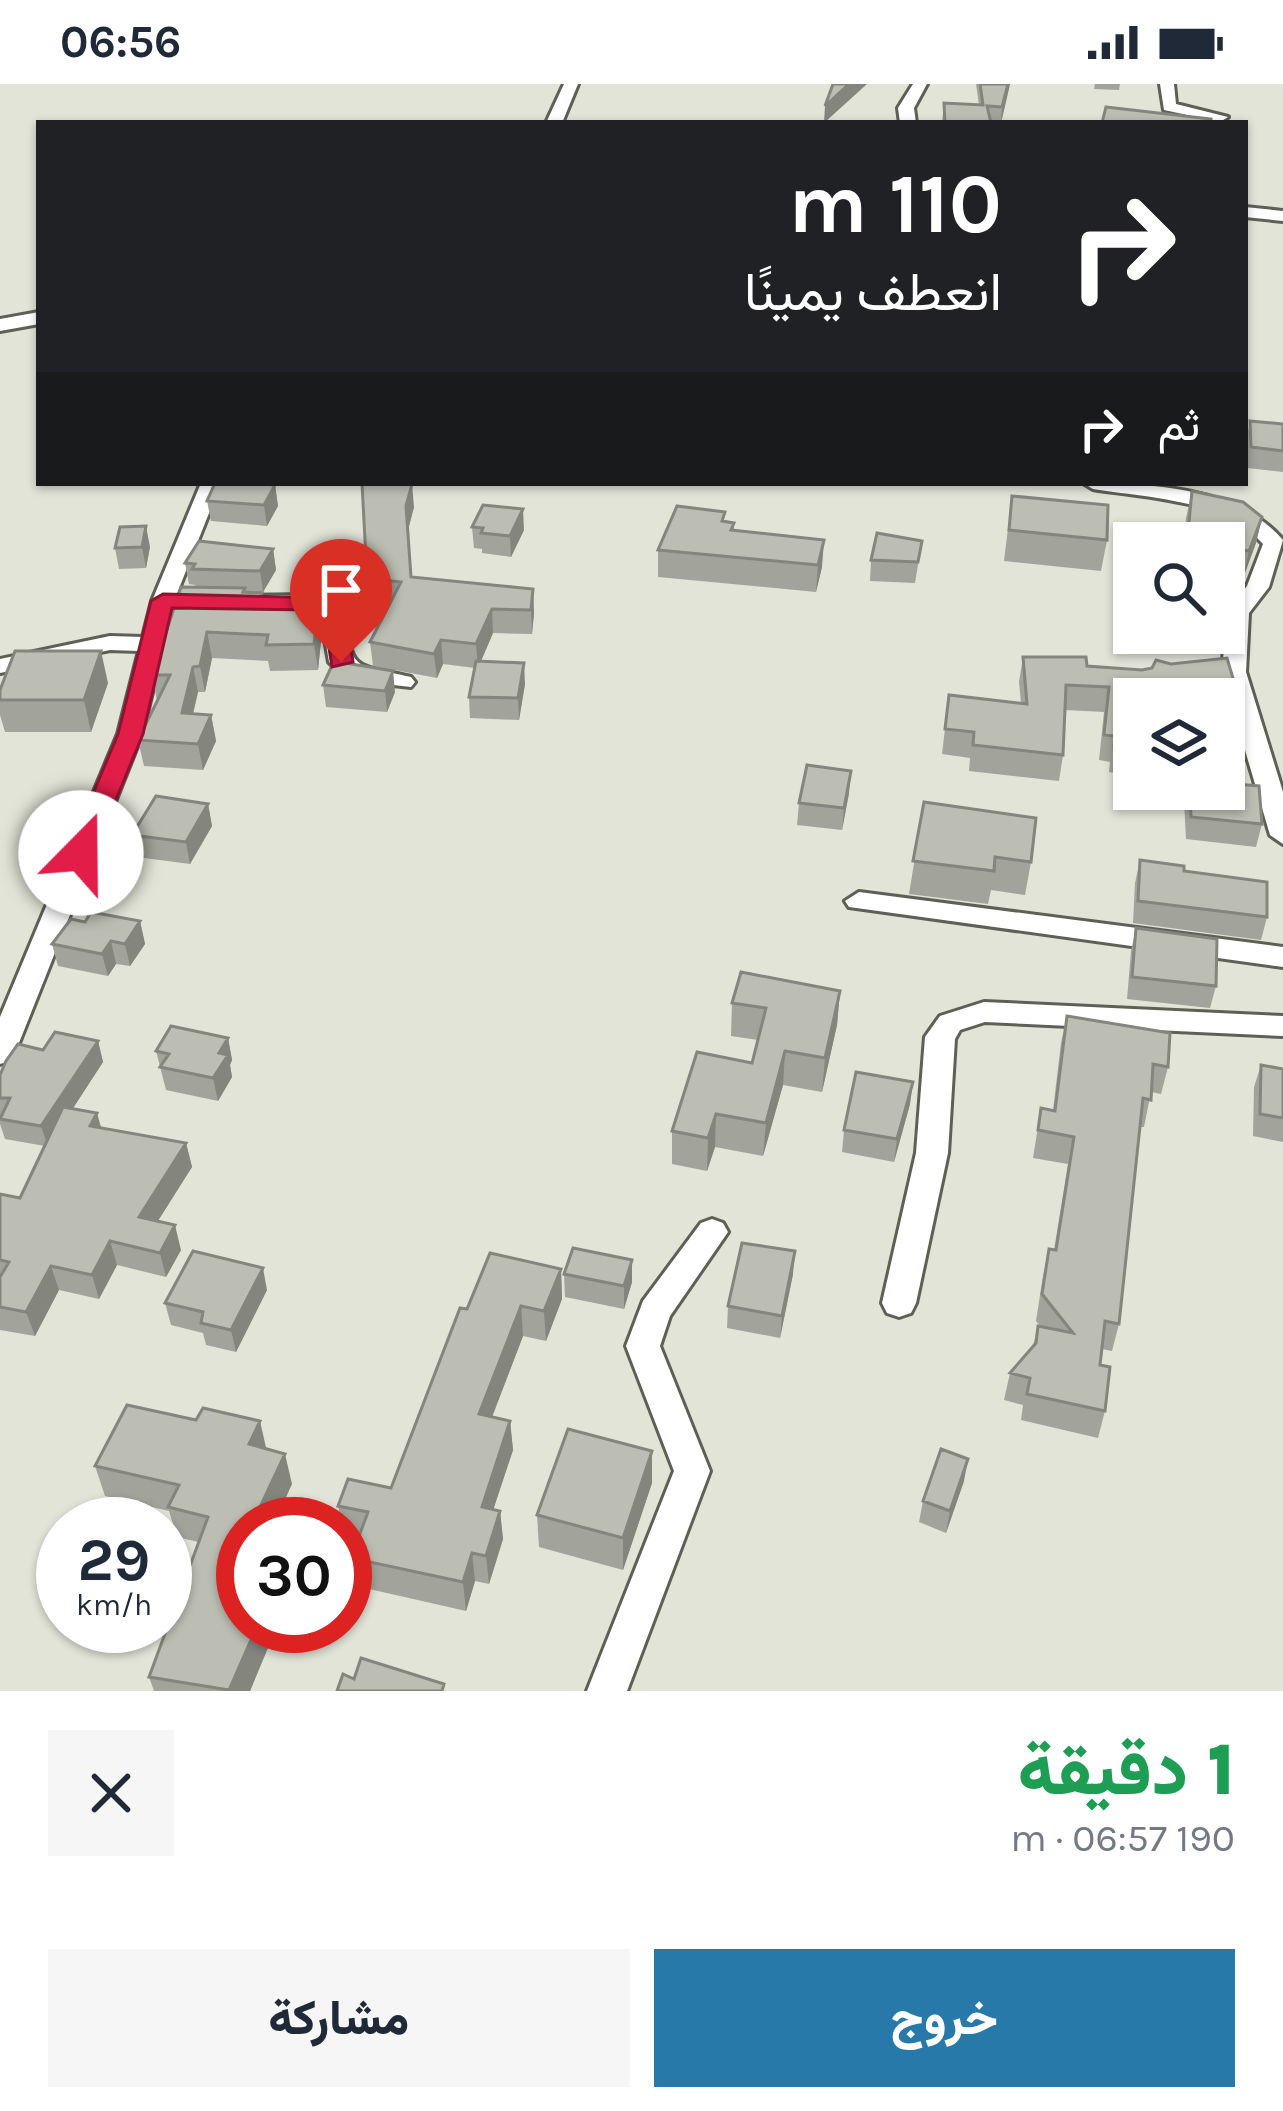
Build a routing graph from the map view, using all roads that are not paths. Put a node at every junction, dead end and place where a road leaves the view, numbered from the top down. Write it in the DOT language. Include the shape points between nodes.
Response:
graph roads {
  1 [pos="571,84"];
  2 [pos="920,84"];
  3 [pos="1167,84"];
  4 [pos="1220,118"];
  5 [pos="555,120"];
  6 [pos="908,120"];
  7 [pos="1248,212"];
  8 [pos="1283,216"];
  9 [pos="36,319"];
  10 [pos="0,325"];
  11 [pos="210,486"];
  12 [pos="1107,486"];
  13 [pos="1274,527"];
  14 [pos="184,602"];
  15 [pos="155,644"];
  16 [pos="0,666"];
  17 [pos="403,682"];
  18 [pos="1283,835"];
  19 [pos="859,901"];
  20 [pos="1283,957"];
  21 [pos="8,1012"];
  22 [pos="1283,1026"];
  23 [pos="0,1053"];
  24 [pos="712,1232"];
  25 [pos="899,1303"];
  26 [pos="607,1691"];
  1 -- 5 [label="street"];
  2 -- 6 [label="street"];
  3 -- 4 [label="street" via="1169,107"];
  7 -- 8 [label="street"];
  9 -- 10 [label="street"];
  11 -- 14 [label="street"];
  12 -- 13 [label="street"];
  13 -- 18 [label="street" via="1258,587 1238,612 1234,672"];
  14 -- 15 [label="street"];
  14 -- 17 [label="street" via="331,607 341,662 356,675"];
  15 -- 16 [label="street" via="110,643"];
  15 -- 21 [label="street" via="130,734"];
  19 -- 20 [label="street"];
  21 -- 23 [label="street"];
  22 -- 25 [label="street" via="984,1012 950,1023 940,1037 932,1154"];
  24 -- 26 [label="street" via="655,1311 643,1346 692,1471"];
}
